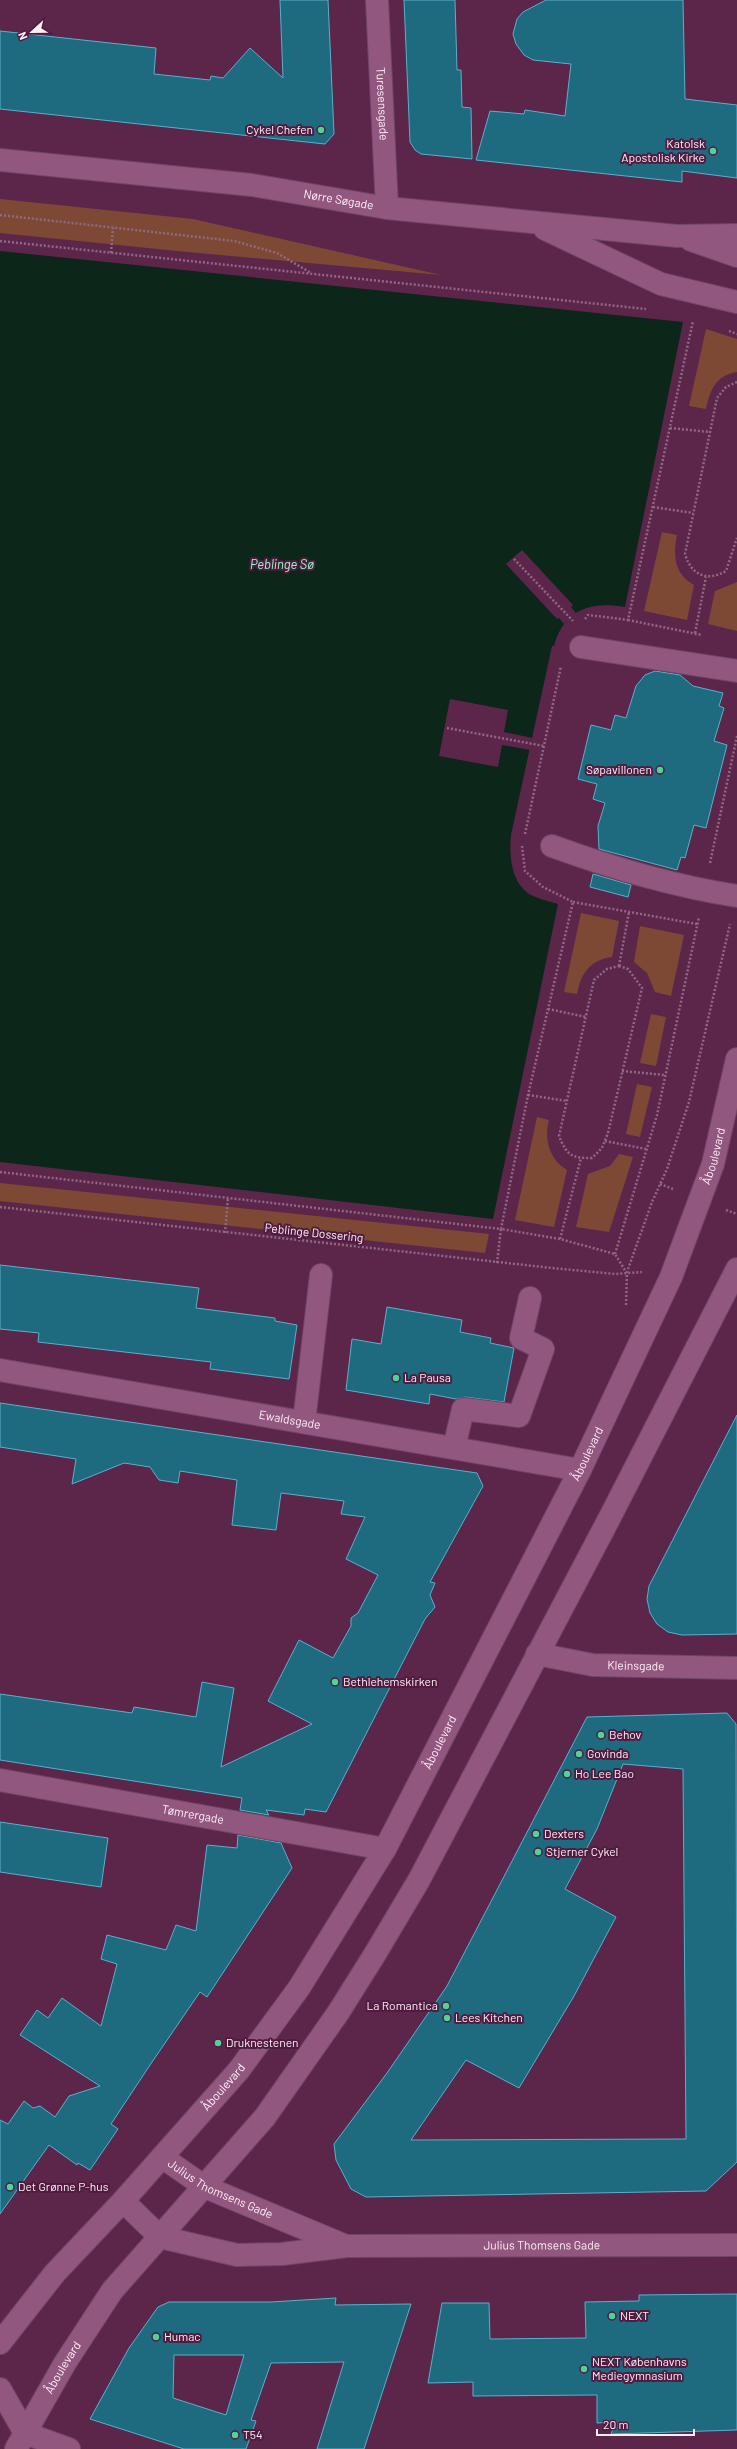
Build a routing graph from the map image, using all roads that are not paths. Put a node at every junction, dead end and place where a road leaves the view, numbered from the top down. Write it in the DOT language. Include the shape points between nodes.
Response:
graph roads {
  1 [pos="377,0"];
  2 [pos="0,160"];
  3 [pos="387,208"];
  4 [pos="531,222"];
  5 [pos="737,235"];
  6 [pos="677,236"];
  7 [pos="737,256"];
  8 [pos="737,302"];
  9 [pos="582,647"];
  10 [pos="737,670"];
  11 [pos="552,846"];
  12 [pos="737,896"];
  13 [pos="737,1060"];
  14 [pos="737,1269"];
  15 [pos="321,1275"];
  16 [pos="530,1298"];
  17 [pos="0,1370"];
  18 [pos="304,1422"];
  19 [pos="454,1448"];
  20 [pos="580,1470"];
  21 [pos="537,1654"];
  22 [pos="737,1668"];
  23 [pos="0,1780"];
  24 [pos="385,1850"];
  25 [pos="162,2157"];
  26 [pos="205,2187"];
  27 [pos="123,2201"];
  28 [pos="160,2237"];
  29 [pos="737,2245"];
  30 [pos="347,2246"];
  31 [pos="0,2343"];
  32 [pos="0,2389"];
  33 [pos="21,2441"];
  34 [pos="69,2449"];
  1 -- 3 [label="street, Turesensgade"];
  2 -- 3 [label="street, Nørre Søgade" via="252,185"];
  3 -- 4 [label="street, Nørre Søgade"];
  4 -- 6 [label="street, Nørre Søgade"];
  4 -- 8 [label="street" via="661,284"];
  5 -- 6 [label="street, Nørre Søgade"];
  6 -- 7 [label="street, Nørre Søgade"];
  9 -- 10 [label="street"];
  11 -- 12 [label="street" via="673,885"];
  13 -- 20 [label="street, Åboulevard" via="713,1164 701,1200 671,1277"];
  14 -- 21 [label="street, Åboulevard"];
  15 -- 18 [label="street"];
  16 -- 19 [label="street" via="521,1338 543,1349 519,1416 463,1409"];
  17 -- 18 [label="street, Ewaldsgade"];
  18 -- 19 [label="street, Ewaldsgade"];
  19 -- 20 [label="street, Ewaldsgade"];
  20 -- 24 [label="street, Åboulevard"];
  21 -- 22 [label="street, Kleinsgade" via="593,1665"];
  21 -- 26 [label="street, Åboulevard" via="419,1880 375,1954 304,2063 265,2116"];
  23 -- 24 [label="street, Tømrergade"];
  24 -- 25 [label="street, Åboulevard" via="298,1988 244,2064"];
  25 -- 26 [label="street, Julius Thomsens Gade"];
  25 -- 27 [label="street, Åboulevard"];
  26 -- 28 [label="street, Åboulevard"];
  26 -- 30 [label="street, Julius Thomsens Gade"];
  27 -- 28 [label="street"];
  27 -- 31 [label="street, Åboulevard" via="55,2273"];
  28 -- 30 [label="street, Julius Thomsens Gade" via="237,2254 282,2254"];
  28 -- 33 [label="street, Åboulevard" via="112,2291 89,2323"];
  29 -- 30 [label="street, Julius Thomsens Gade"];
  32 -- 33 [label="street"];
  33 -- 34 [label="street"];
}
